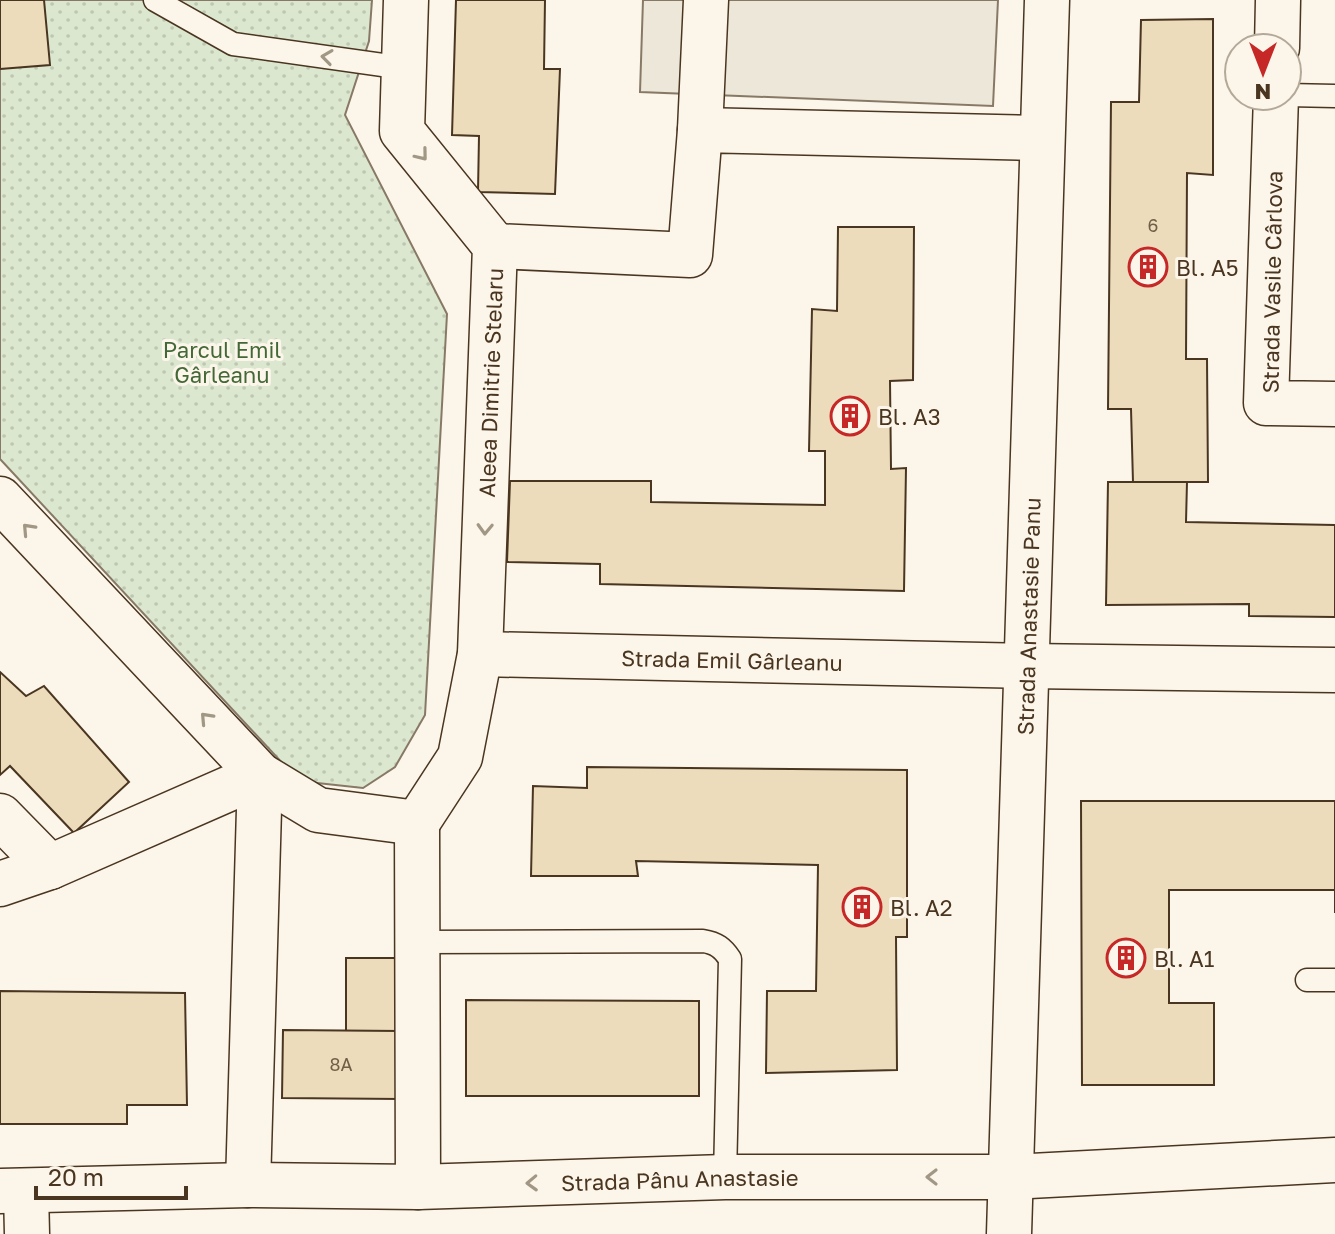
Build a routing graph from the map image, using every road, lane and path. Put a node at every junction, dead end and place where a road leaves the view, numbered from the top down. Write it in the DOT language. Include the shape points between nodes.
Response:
graph roads {
  1 [pos="157,0"];
  2 [pos="406,0"];
  3 [pos="706,0"];
  4 [pos="1047,0"];
  5 [pos="1278,0"];
  6 [pos="1277,32"];
  7 [pos="404,68"];
  8 [pos="1303,95"];
  9 [pos="1335,96"];
  10 [pos="1275,112"];
  11 [pos="700,130"];
  12 [pos="1042,138"];
  13 [pos="495,246"];
  14 [pos="1335,404"];
  15 [pos="0,499"];
  16 [pos="480,654"];
  17 [pos="1027,666"];
  18 [pos="1335,670"];
  19 [pos="260,775"];
  20 [pos="0,816"];
  21 [pos="417,823"];
  22 [pos="50,867"];
  23 [pos="0,884"];
  24 [pos="417,942"];
  25 [pos="1307,980"];
  26 [pos="1335,980"];
  27 [pos="1335,1160"];
  28 [pos="725,1177"];
  29 [pos="1010,1177"];
  30 [pos="248,1185"];
  31 [pos="418,1187"];
  32 [pos="18,1206"];
  33 [pos="1009,1234"];
  7 -- 1 [label="lane, one-way" via="233,44"];
  2 -- 7 [label="street, Aleea Dimitrie Stelaru"];
  3 -- 11 [label="street"];
  4 -- 12 [label="street, Strada Anastasie Panu"];
  5 -- 6 [label="street"];
  7 -- 13 [label="street, Aleea Dimitrie Stelaru, one-way" via="402,131"];
  8 -- 9 [label="lane"];
  10 -- 14 [label="street, Strada Vasile Cârlova" via="1266,403"];
  11 -- 12 [label="street"];
  11 -- 13 [label="street" via="690,255"];
  12 -- 17 [label="street, Strada Anastasie Panu"];
  13 -- 16 [label="street, Aleea Dimitrie Stelaru, one-way"];
  19 -- 15 [label="street, one-way"];
  16 -- 17 [label="street, Strada Emil Gârleanu"];
  16 -- 21 [label="street" via="460,757"];
  17 -- 18 [label="street, Strada Emil Gârleanu"];
  17 -- 29 [label="street, Strada Anastasie Panu"];
  19 -- 21 [label="street" via="318,810"];
  19 -- 22 [label="street"];
  19 -- 30 [label="street"];
  20 -- 22 [label="street"];
  21 -- 24 [label="street"];
  22 -- 23 [label="street"];
  24 -- 28 [label="lane" via="703,941 724,950 730,959"];
  24 -- 31 [label="street"];
  25 -- 26 [label="lane"];
  27 -- 29 [label="street, Strada Pânu Anastasie"];
  29 -- 28 [label="street, Strada Pânu Anastasie, one-way"];
  28 -- 31 [label="street, Strada Pânu Anastasie, one-way"];
  29 -- 33 [label="street, Strada Anastasie Panu"];
  30 -- 31 [label="street, Strada Pânu Anastasie"];
  30 -- 32 [label="street, Strada Pânu Anastasie"];
}
